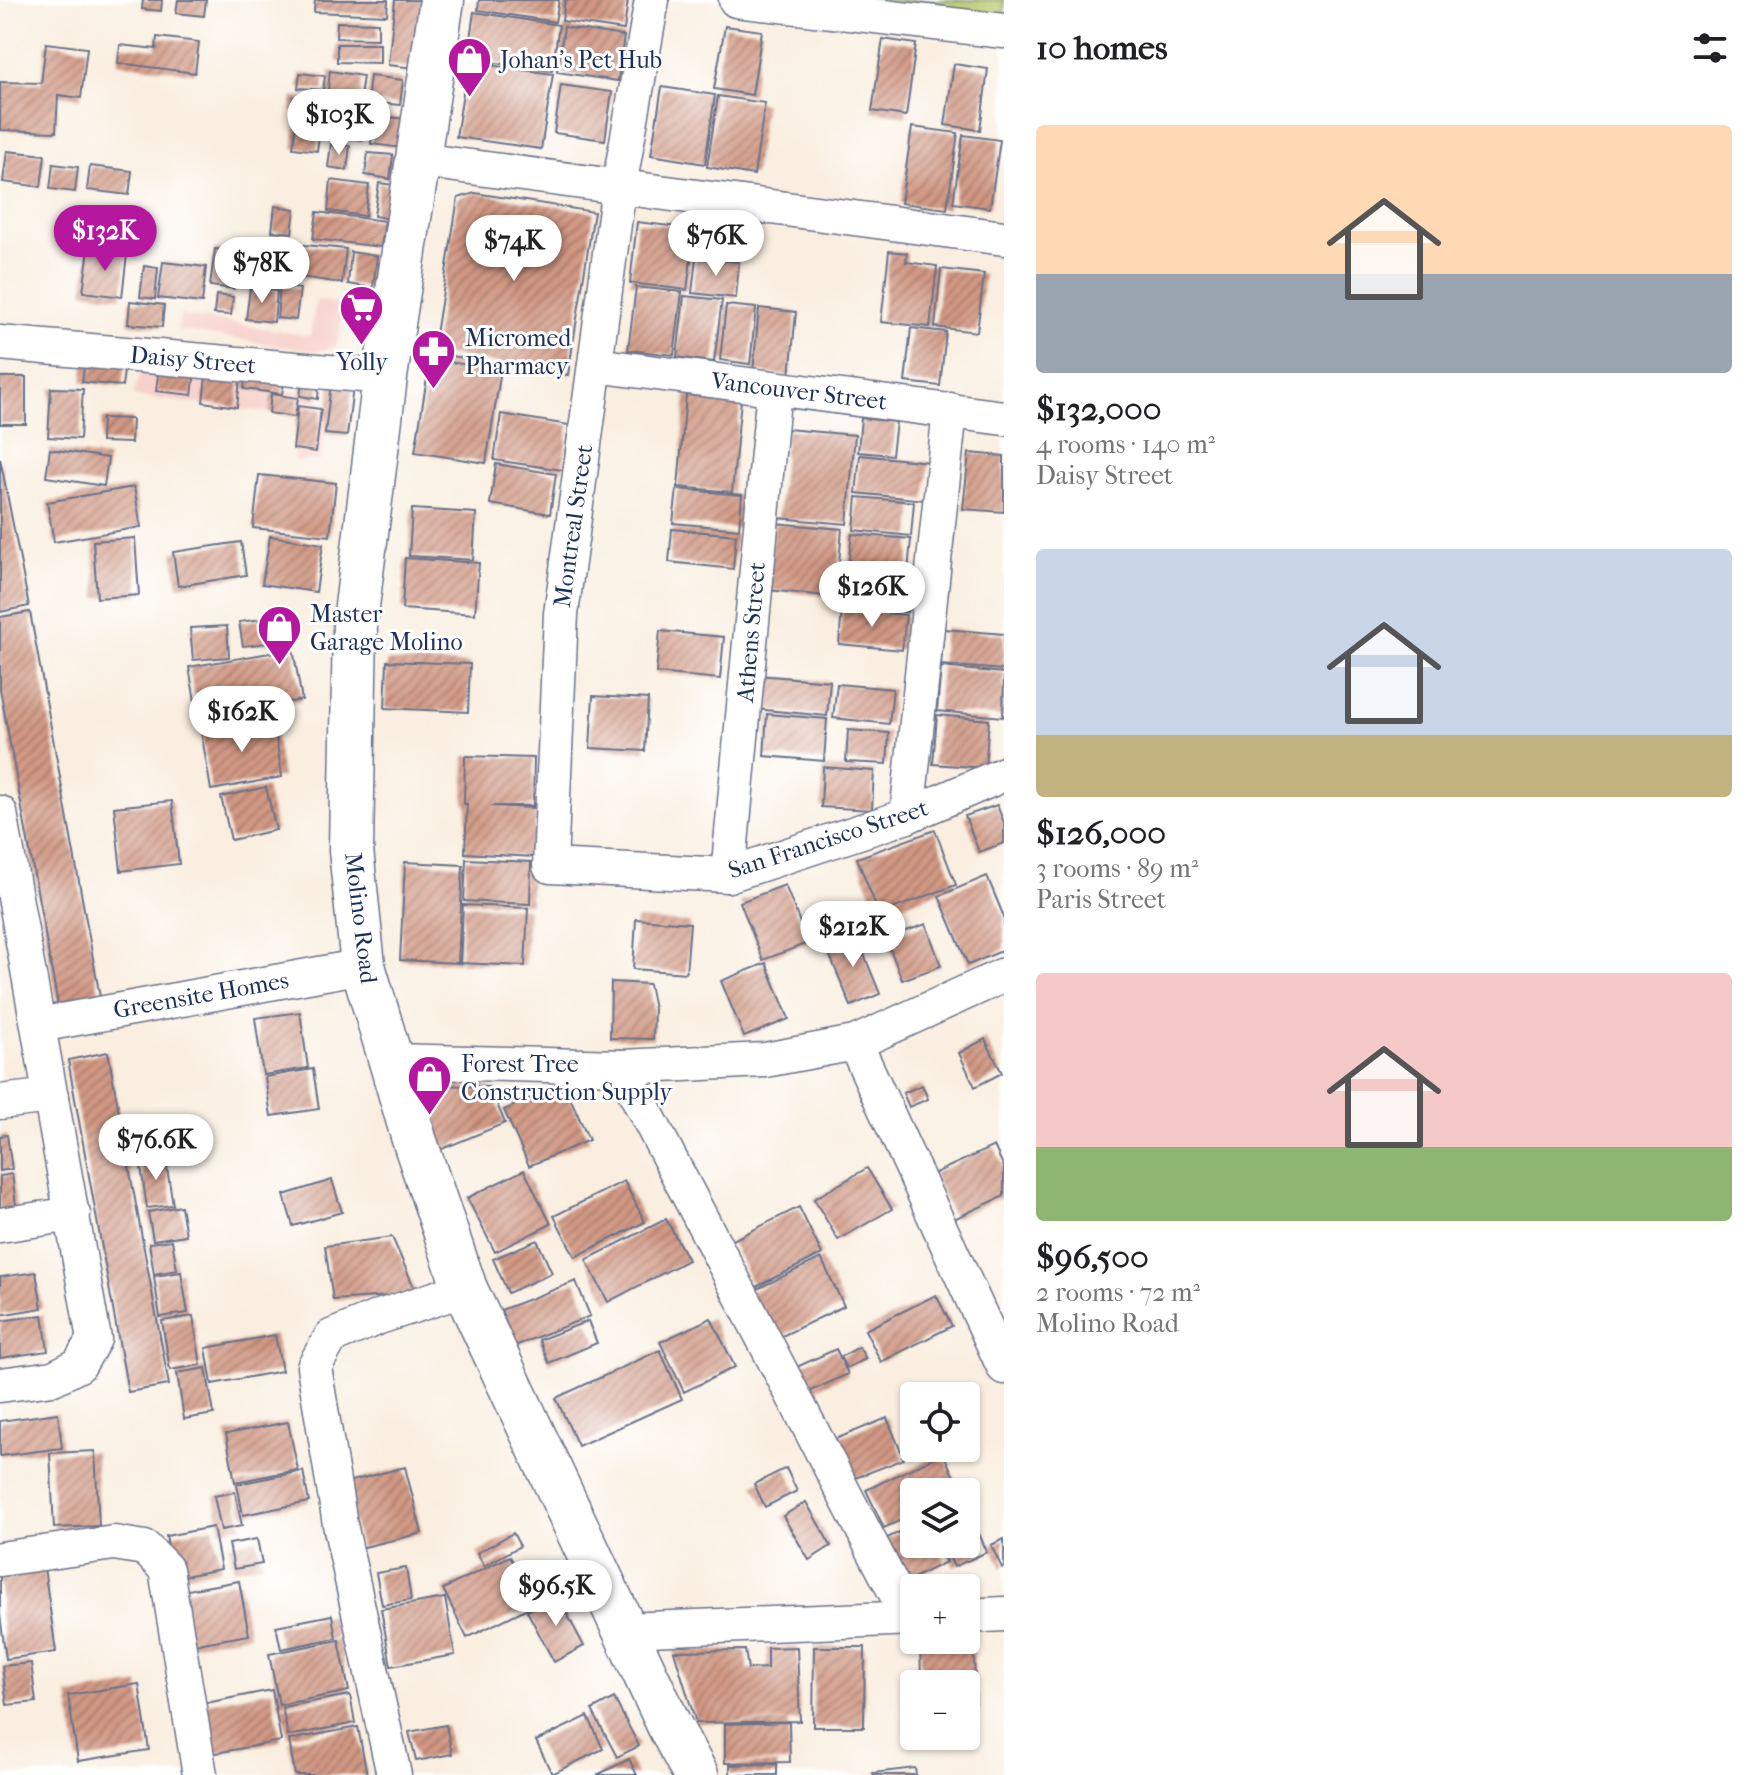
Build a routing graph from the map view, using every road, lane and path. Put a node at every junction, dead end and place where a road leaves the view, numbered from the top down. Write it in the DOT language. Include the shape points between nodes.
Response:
graph roads {
  1 [pos="442,0"];
  2 [pos="652,0"];
  3 [pos="736,0"];
  4 [pos="1004,31"];
  5 [pos="418,160"];
  6 [pos="619,187"];
  7 [pos="1004,238"];
  8 [pos="0,343"];
  9 [pos="595,365"];
  10 [pos="385,377"];
  11 [pos="774,389"];
  12 [pos="950,410"];
  13 [pos="1004,418"];
  14 [pos="1004,774"];
  15 [pos="0,813"];
  16 [pos="907,816"];
  17 [pos="550,866"];
  18 [pos="728,875"];
  19 [pos="12,952"];
  20 [pos="363,966"];
  21 [pos="1004,975"];
  22 [pos="39,1025"];
  23 [pos="855,1043"];
  24 [pos="392,1061"];
  25 [pos="622,1067"];
  26 [pos="51,1096"];
  27 [pos="0,1102"];
  28 [pos="73,1214"];
  29 [pos="0,1225"];
  30 [pos="465,1289"];
  31 [pos="1004,1367"];
  32 [pos="0,1385"];
  33 [pos="0,1559"];
  34 [pos="900,1597"];
  35 [pos="1004,1614"];
  36 [pos="980,1615"];
  37 [pos="900,1618"];
  38 [pos="624,1630"];
  39 [pos="200,1775"];
  40 [pos="394,1775"];
  41 [pos="696,1775"];
  1 -- 5 [label="main road, Molino Road"];
  2 -- 6 [label="street, Montreal Street"];
  3 -- 4 [label="street"];
  5 -- 6 [label="street"];
  5 -- 10 [label="main road, Molino Road"];
  6 -- 7 [label="street"];
  6 -- 9 [label="street, Montreal Street"];
  8 -- 10 [label="street, Daisy Street"];
  9 -- 11 [label="street, Vancouver Street"];
  9 -- 17 [label="street, Montreal Street" via="561,614"];
  10 -- 20 [label="main road, Molino Road" via="355,623 351,850"];
  11 -- 12 [label="street, Vancouver Street"];
  11 -- 18 [label="street, Athens Street"];
  12 -- 13 [label="street, Vancouver Street"];
  12 -- 16 [label="street"];
  14 -- 16 [label="street, San Francisco Street"];
  15 -- 19 [label="street"];
  16 -- 18 [label="street, San Francisco Street"];
  17 -- 18 [label="street, San Francisco Street"];
  19 -- 22 [label="street"];
  20 -- 22 [label="street, Greensite Homes"];
  20 -- 24 [label="main road, Molino Road"];
  21 -- 23 [label="street"];
  22 -- 26 [label="street"];
  23 -- 25 [label="street" via="765,1060"];
  23 -- 31 [label="street"];
  24 -- 25 [label="street"];
  24 -- 30 [label="main road, Molino Road"];
  25 -- 34 [label="street"];
  26 -- 27 [label="street"];
  26 -- 28 [label="street"];
  28 -- 29 [label="street"];
  28 -- 32 [label="street" via="94,1339 79,1365 53,1378"];
  30 -- 38 [label="main road, Molino Road"];
  30 -- 40 [label="street" via="331,1337 314,1367 340,1524"];
  33 -- 39 [label="street" via="114,1543 145,1548 166,1569"];
  35 -- 36 [label="street"];
  37 -- 38 [label="street"];
  38 -- 41 [label="main road, Molino Road"];
}
